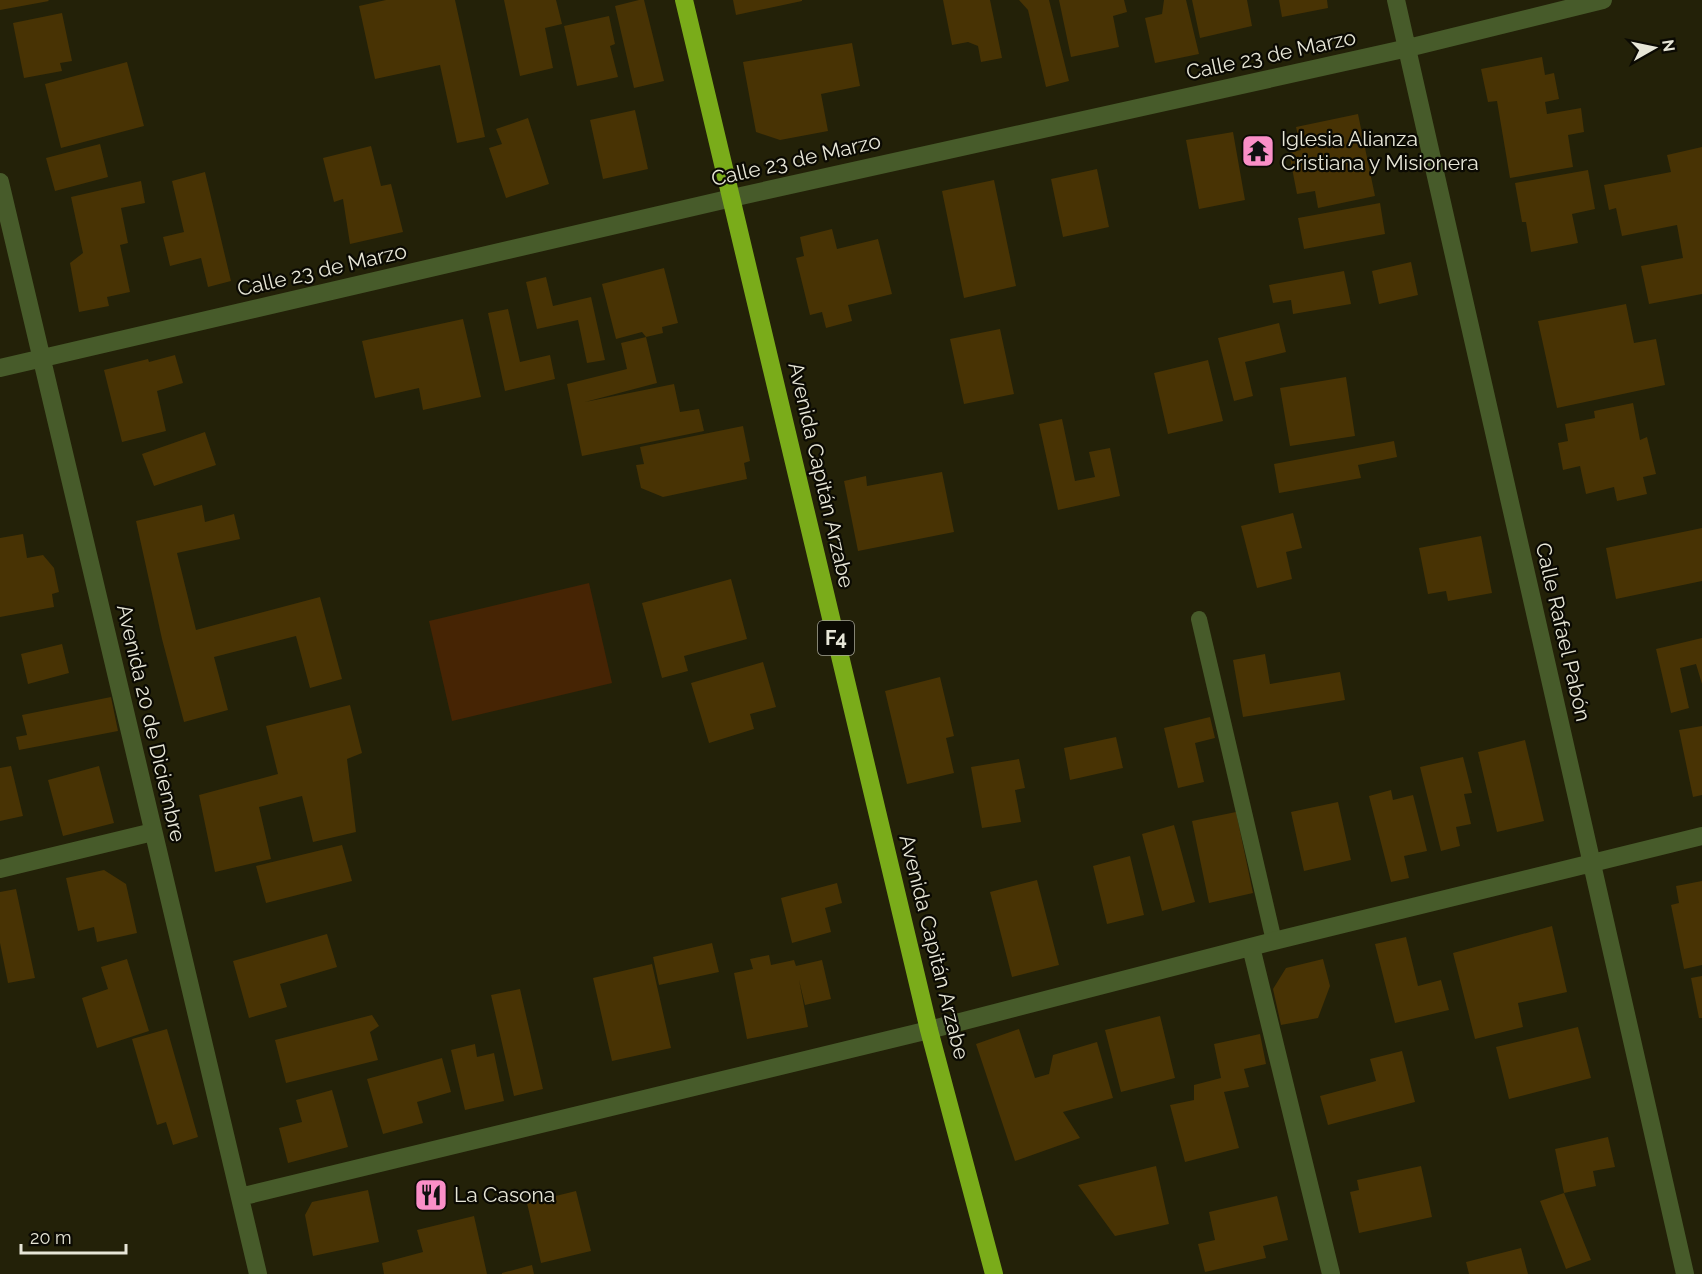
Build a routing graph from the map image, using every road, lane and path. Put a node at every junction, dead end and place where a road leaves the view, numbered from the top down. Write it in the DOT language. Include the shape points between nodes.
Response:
graph roads {
  1 [pos="684,0"];
  2 [pos="1396,0"];
  3 [pos="1603,0"];
  4 [pos="1408,48"];
  5 [pos="0,182"];
  6 [pos="732,198"];
  7 [pos="43,358"];
  8 [pos="0,368"];
  9 [pos="1199,619"];
  10 [pos="153,832"];
  11 [pos="1702,836"];
  12 [pos="1592,863"];
  13 [pos="0,869"];
  14 [pos="1274,941"];
  15 [pos="1251,947"];
  16 [pos="929,1030"];
  17 [pos="240,1197"];
  18 [pos="258,1274"];
  19 [pos="994,1274"];
  20 [pos="1331,1274"];
  21 [pos="1685,1274"];
  1 -- 6 [label="highway, Avenida Capitán Arzabe / F4"];
  2 -- 4 [label="street, Calle Rafael Pabón"];
  3 -- 4 [label="street, Calle 23 de Marzo"];
  4 -- 6 [label="street, Calle 23 de Marzo"];
  4 -- 12 [label="street, Calle Rafael Pabón"];
  5 -- 7 [label="street, Avenida 20 de Diciembre"];
  6 -- 7 [label="street, Calle 23 de Marzo"];
  6 -- 16 [label="highway, Avenida Capitán Arzabe / F4"];
  7 -- 8 [label="street, Calle 23 de Marzo"];
  7 -- 10 [label="street, Avenida 20 de Diciembre"];
  9 -- 14 [label="lane"];
  10 -- 13 [label="street"];
  10 -- 17 [label="street, Avenida 20 de Diciembre"];
  11 -- 12 [label="street"];
  12 -- 14 [label="street"];
  12 -- 21 [label="street, Calle Rafael Pabón"];
  14 -- 15 [label="street"];
  15 -- 16 [label="street"];
  15 -- 20 [label="street"];
  16 -- 17 [label="street"];
  16 -- 19 [label="highway, Avenida Capitán Arzabe / F4"];
  17 -- 18 [label="street, Avenida 20 de Diciembre"];
}
